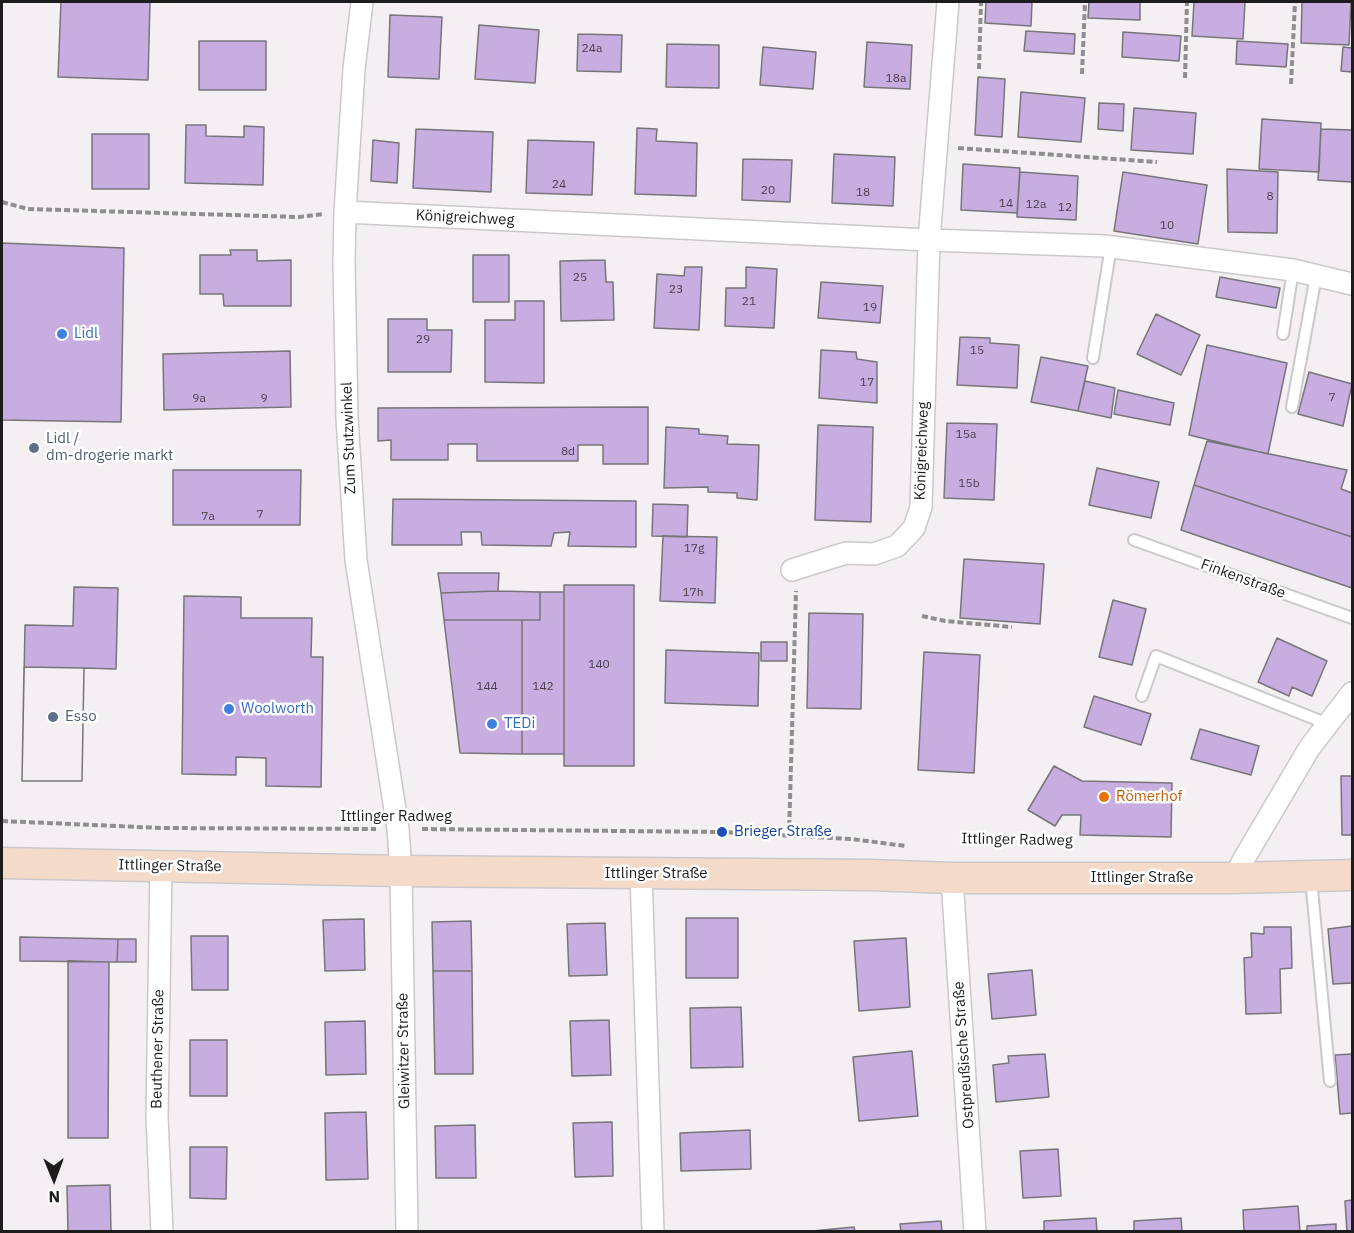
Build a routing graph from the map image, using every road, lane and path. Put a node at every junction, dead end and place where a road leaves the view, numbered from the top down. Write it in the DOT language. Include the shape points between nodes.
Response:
graph roads {
  1 [pos="362,2"];
  2 [pos="948,2"];
  3 [pos="981,2"];
  4 [pos="1085,2"];
  5 [pos="1187,2"];
  6 [pos="1295,2"];
  7 [pos="979,69"];
  8 [pos="1082,74"];
  9 [pos="1185,78"];
  10 [pos="1291,84"];
  11 [pos="937,146"];
  12 [pos="1157,162"];
  13 [pos="2,202"];
  14 [pos="345,212"];
  15 [pos="929,240"];
  16 [pos="1110,246"];
  17 [pos="1293,270"];
  18 [pos="1316,276"];
  19 [pos="1353,284"];
  20 [pos="1283,334"];
  21 [pos="1093,358"];
  22 [pos="1292,407"];
  23 [pos="1134,540"];
  24 [pos="792,570"];
  25 [pos="922,616"];
  26 [pos="1353,618"];
  27 [pos="1012,627"];
  28 [pos="1353,693"];
  29 [pos="1142,696"];
  30 [pos="1328,724"];
  31 [pos="2,821"];
  32 [pos="398,829"];
  33 [pos="789,835"];
  34 [pos="912,846"];
  35 [pos="2,863"];
  36 [pos="161,866"];
  37 [pos="401,871"];
  38 [pos="641,874"];
  39 [pos="1353,875"];
  40 [pos="1310,876"];
  41 [pos="952,878"];
  42 [pos="1234,878"];
  43 [pos="1330,1082"];
  44 [pos="162,1232"];
  45 [pos="407,1232"];
  46 [pos="653,1232"];
  47 [pos="975,1232"];
  1 -- 14 [label="street, Zum Stutzwinkel"];
  2 -- 11 [label="street, Königreichweg"];
  3 -- 7 [label="path"];
  4 -- 8 [label="path"];
  5 -- 9 [label="path"];
  6 -- 10 [label="path"];
  11 -- 12 [label="path"];
  11 -- 15 [label="street, Königreichweg"];
  13 -- 14 [label="path" via="28,209 299,217"];
  14 -- 15 [label="street, Königreichweg"];
  14 -- 32 [label="street, Zum Stutzwinkel" via="347,418 356,560"];
  15 -- 16 [label="street, Königreichweg"];
  15 -- 24 [label="street, Königreichweg" via="921,507 914,528 897,546 874,554 846,553"];
  16 -- 17 [label="street, Königreichweg"];
  16 -- 21 [label="lane"];
  17 -- 18 [label="street, Königreichweg"];
  17 -- 20 [label="lane"];
  18 -- 19 [label="street, Königreichweg"];
  18 -- 22 [label="lane"];
  23 -- 26 [label="lane, Finkenstraße"];
  24 -- 33 [label="path" via="797,596"];
  25 -- 27 [label="path"];
  28 -- 30 [label="street"];
  29 -- 30 [label="lane" via="1156,656"];
  30 -- 42 [label="street" via="1310,747"];
  31 -- 32 [label="path, Ittlinger Radweg" via="162,828"];
  32 -- 33 [label="path, Ittlinger Radweg"];
  32 -- 37 [label="street, Zum Stutzwinkel"];
  33 -- 34 [label="path, Ittlinger Radweg"];
  35 -- 36 [label="street, Ittlinger Straße"];
  36 -- 37 [label="street, Ittlinger Straße"];
  36 -- 44 [label="street, Beuthener Straße" via="157,1118"];
  37 -- 38 [label="street, Ittlinger Straße"];
  37 -- 45 [label="street, Gleiwitzer Straße"];
  38 -- 41 [label="street, Ittlinger Straße"];
  38 -- 46 [label="street"];
  39 -- 40 [label="street, Ittlinger Straße"];
  40 -- 42 [label="street, Ittlinger Straße"];
  40 -- 43 [label="lane"];
  41 -- 42 [label="street, Ittlinger Straße"];
  41 -- 47 [label="street, Ostpreußische Straße"];
}
